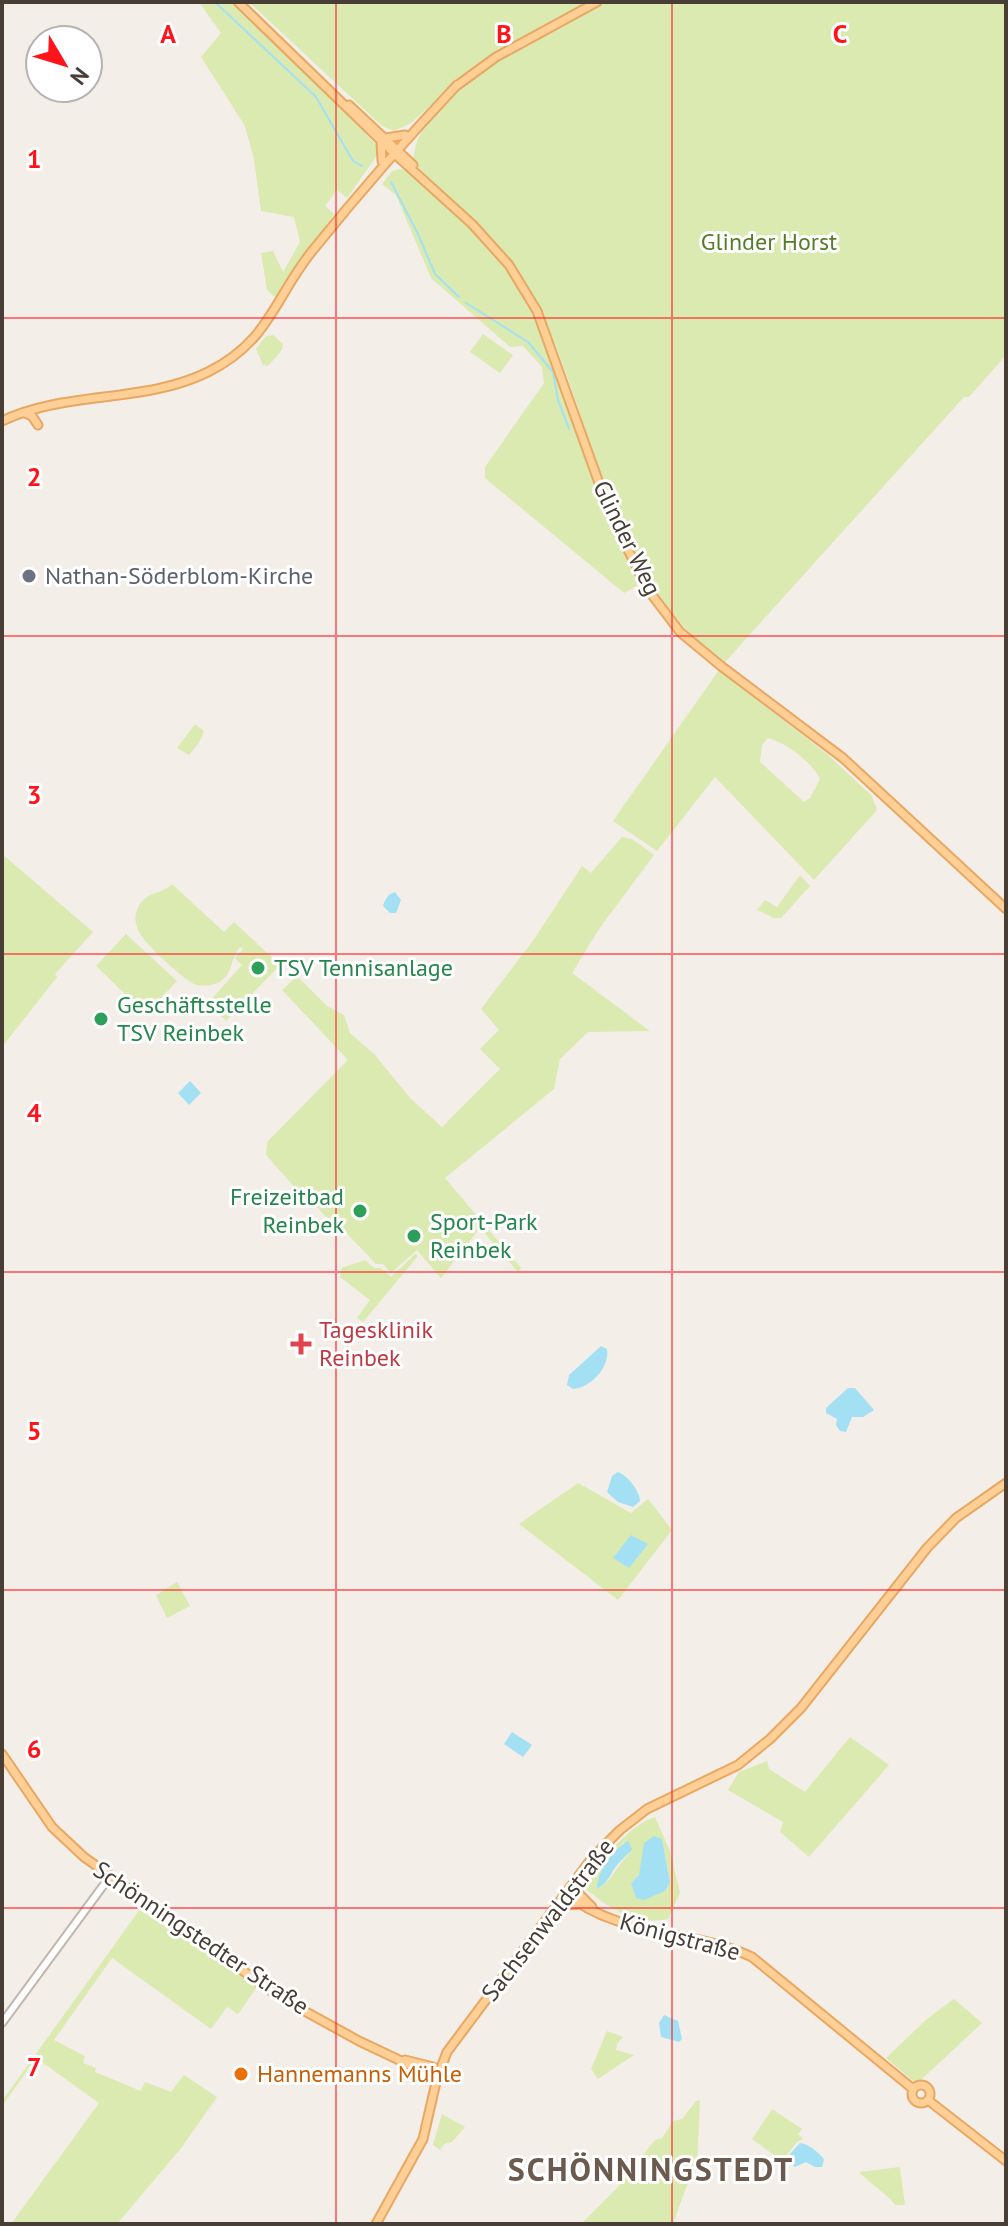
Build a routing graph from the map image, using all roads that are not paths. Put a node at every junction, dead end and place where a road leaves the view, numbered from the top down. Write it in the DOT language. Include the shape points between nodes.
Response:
graph roads {
  1 [pos="238,2"];
  2 [pos="597,2"];
  3 [pos="406,137"];
  4 [pos="383,139"];
  5 [pos="395,150"];
  6 [pos="382,161"];
  7 [pos="410,165"];
  8 [pos="380,171"];
  9 [pos="346,209"];
  10 [pos="23,413"];
  11 [pos="2,421"];
  12 [pos="38,425"];
  13 [pos="1006,909"];
  14 [pos="1006,1483"];
  15 [pos="2,1754"];
  16 [pos="111,1875"];
  17 [pos="568,1890"];
  18 [pos="581,1904"];
  19 [pos="553,1911"];
  20 [pos="596,1912"];
  21 [pos="2,2023"];
  22 [pos="447,2052"];
  23 [pos="393,2057"];
  24 [pos="425,2065"];
  25 [pos="437,2076"];
  26 [pos="913,2089"];
  27 [pos="928,2100"];
  28 [pos="1006,2161"];
  29 [pos="376,2224"];
  1 -- 4 [label="main road, Glinder Weg"];
  2 -- 3 [label="main road" via="496,57 433,104"];
  3 -- 4 [label="main road"];
  3 -- 5 [label="main road"];
  3 -- 7 [label="main road"];
  4 -- 5 [label="main road, Glinder Weg"];
  4 -- 6 [label="main road"];
  5 -- 6 [label="main road"];
  5 -- 7 [label="main road, Glinder Weg"];
  5 -- 8 [label="main road"];
  6 -- 9 [label="main road"];
  7 -- 8 [label="main road"];
  7 -- 13 [label="main road, Glinder Weg" via="509,265 537,311 608,508 646,587 680,632 860,773"];
  8 -- 9 [label="main road"];
  9 -- 10 [label="main road" via="303,264 267,324 230,359 193,378"];
  10 -- 11 [label="main road"];
  10 -- 12 [label="main road"];
  14 -- 17 [label="main road, Sachsenwaldstraße" via="956,1518 927,1548 801,1708 770,1739 738,1765 635,1817"];
  15 -- 16 [label="main road, Schönningstedter Straße" via="56,1832"];
  16 -- 21 [label="street"];
  16 -- 23 [label="main road, Schönningstedter Straße" via="281,1998"];
  17 -- 18 [label="main road, Königstraße"];
  17 -- 19 [label="main road, Sachsenwaldstraße"];
  17 -- 20 [label="main road"];
  18 -- 19 [label="main road"];
  18 -- 20 [label="main road, Königstraße"];
  19 -- 22 [label="main road, Sachsenwaldstraße"];
  20 -- 26 [label="main road, Königstraße" via="752,1957"];
  22 -- 24 [label="main road"];
  22 -- 25 [label="main road, Sachsenwaldstraße"];
  23 -- 24 [label="main road"];
  23 -- 25 [label="main road, Schönningstedter Straße"];
  24 -- 25 [label="main road" via="435,2068"];
  25 -- 29 [label="main road, Sachsenwaldstraße" via="423,2139"];
  26 -- 27 [label="main road" via="915,2101"];
  26 -- 27 [label="main road" via="926,2086"];
  27 -- 28 [label="main road"];
}
